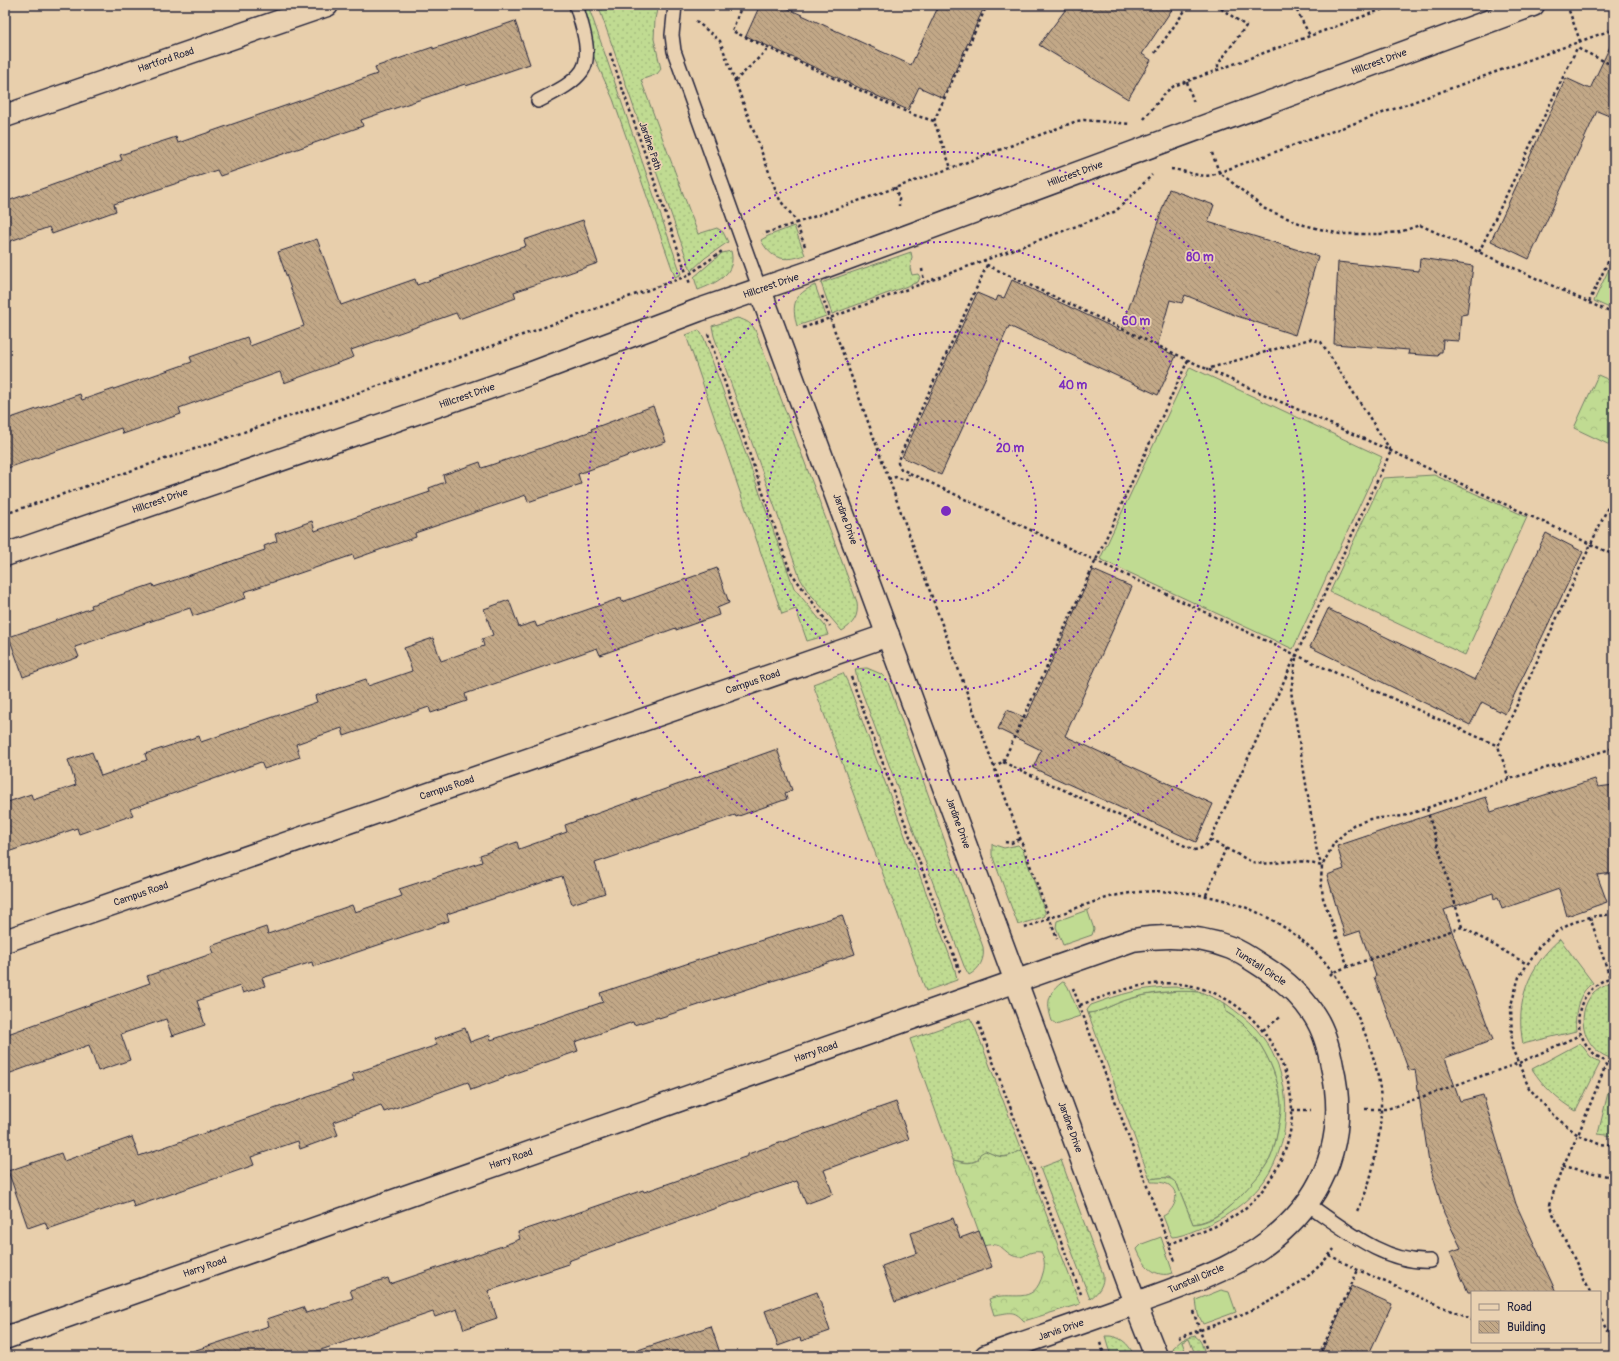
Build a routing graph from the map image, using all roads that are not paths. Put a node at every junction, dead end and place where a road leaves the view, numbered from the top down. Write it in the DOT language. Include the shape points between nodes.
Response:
graph roads {
  1 [pos="328,5"];
  2 [pos="576,5"];
  3 [pos="675,5"];
  4 [pos="1533,5"];
  5 [pos="538,101"];
  6 [pos="5,116"];
  7 [pos="760,290"];
  8 [pos="5,555"];
  9 [pos="888,635"];
  10 [pos="5,941"];
  11 [pos="1016,981"];
  12 [pos="1306,1203"];
  13 [pos="1430,1261"];
  14 [pos="1135,1303"];
  15 [pos="5,1338"];
  16 [pos="986,1356"];
  17 [pos="1156,1356"];
  1 -- 6 [label="street, Hartford Road"];
  2 -- 5 [label="lane" via="586,45 583,70 566,85"];
  3 -- 7 [label="lane" via="672,35 674,51"];
  4 -- 7 [label="street, Hillcrest Drive"];
  7 -- 8 [label="street, Hillcrest Drive" via="699,310 532,373"];
  7 -- 9 [label="street, Jardine Drive"];
  9 -- 10 [label="street, Campus Road"];
  9 -- 11 [label="street, Jardine Drive"];
  11 -- 12 [label="street, Tunstall Circle" via="1119,944 1167,937 1210,942 1232,948 1273,973 1293,990 1315,1016 1330,1054 1335,1076 1338,1110 1336,1136 1319,1184"];
  11 -- 14 [label="street, Jardine Drive"];
  11 -- 15 [label="street, Harry Road"];
  12 -- 13 [label="lane" via="1380,1250 1408,1261"];
  12 -- 14 [label="street, Tunstall Circle" via="1272,1241 1248,1256 1202,1278"];
  14 -- 16 [label="street, Jarvis Drive"];
  14 -- 17 [label="street, Jardine Drive"];
}
